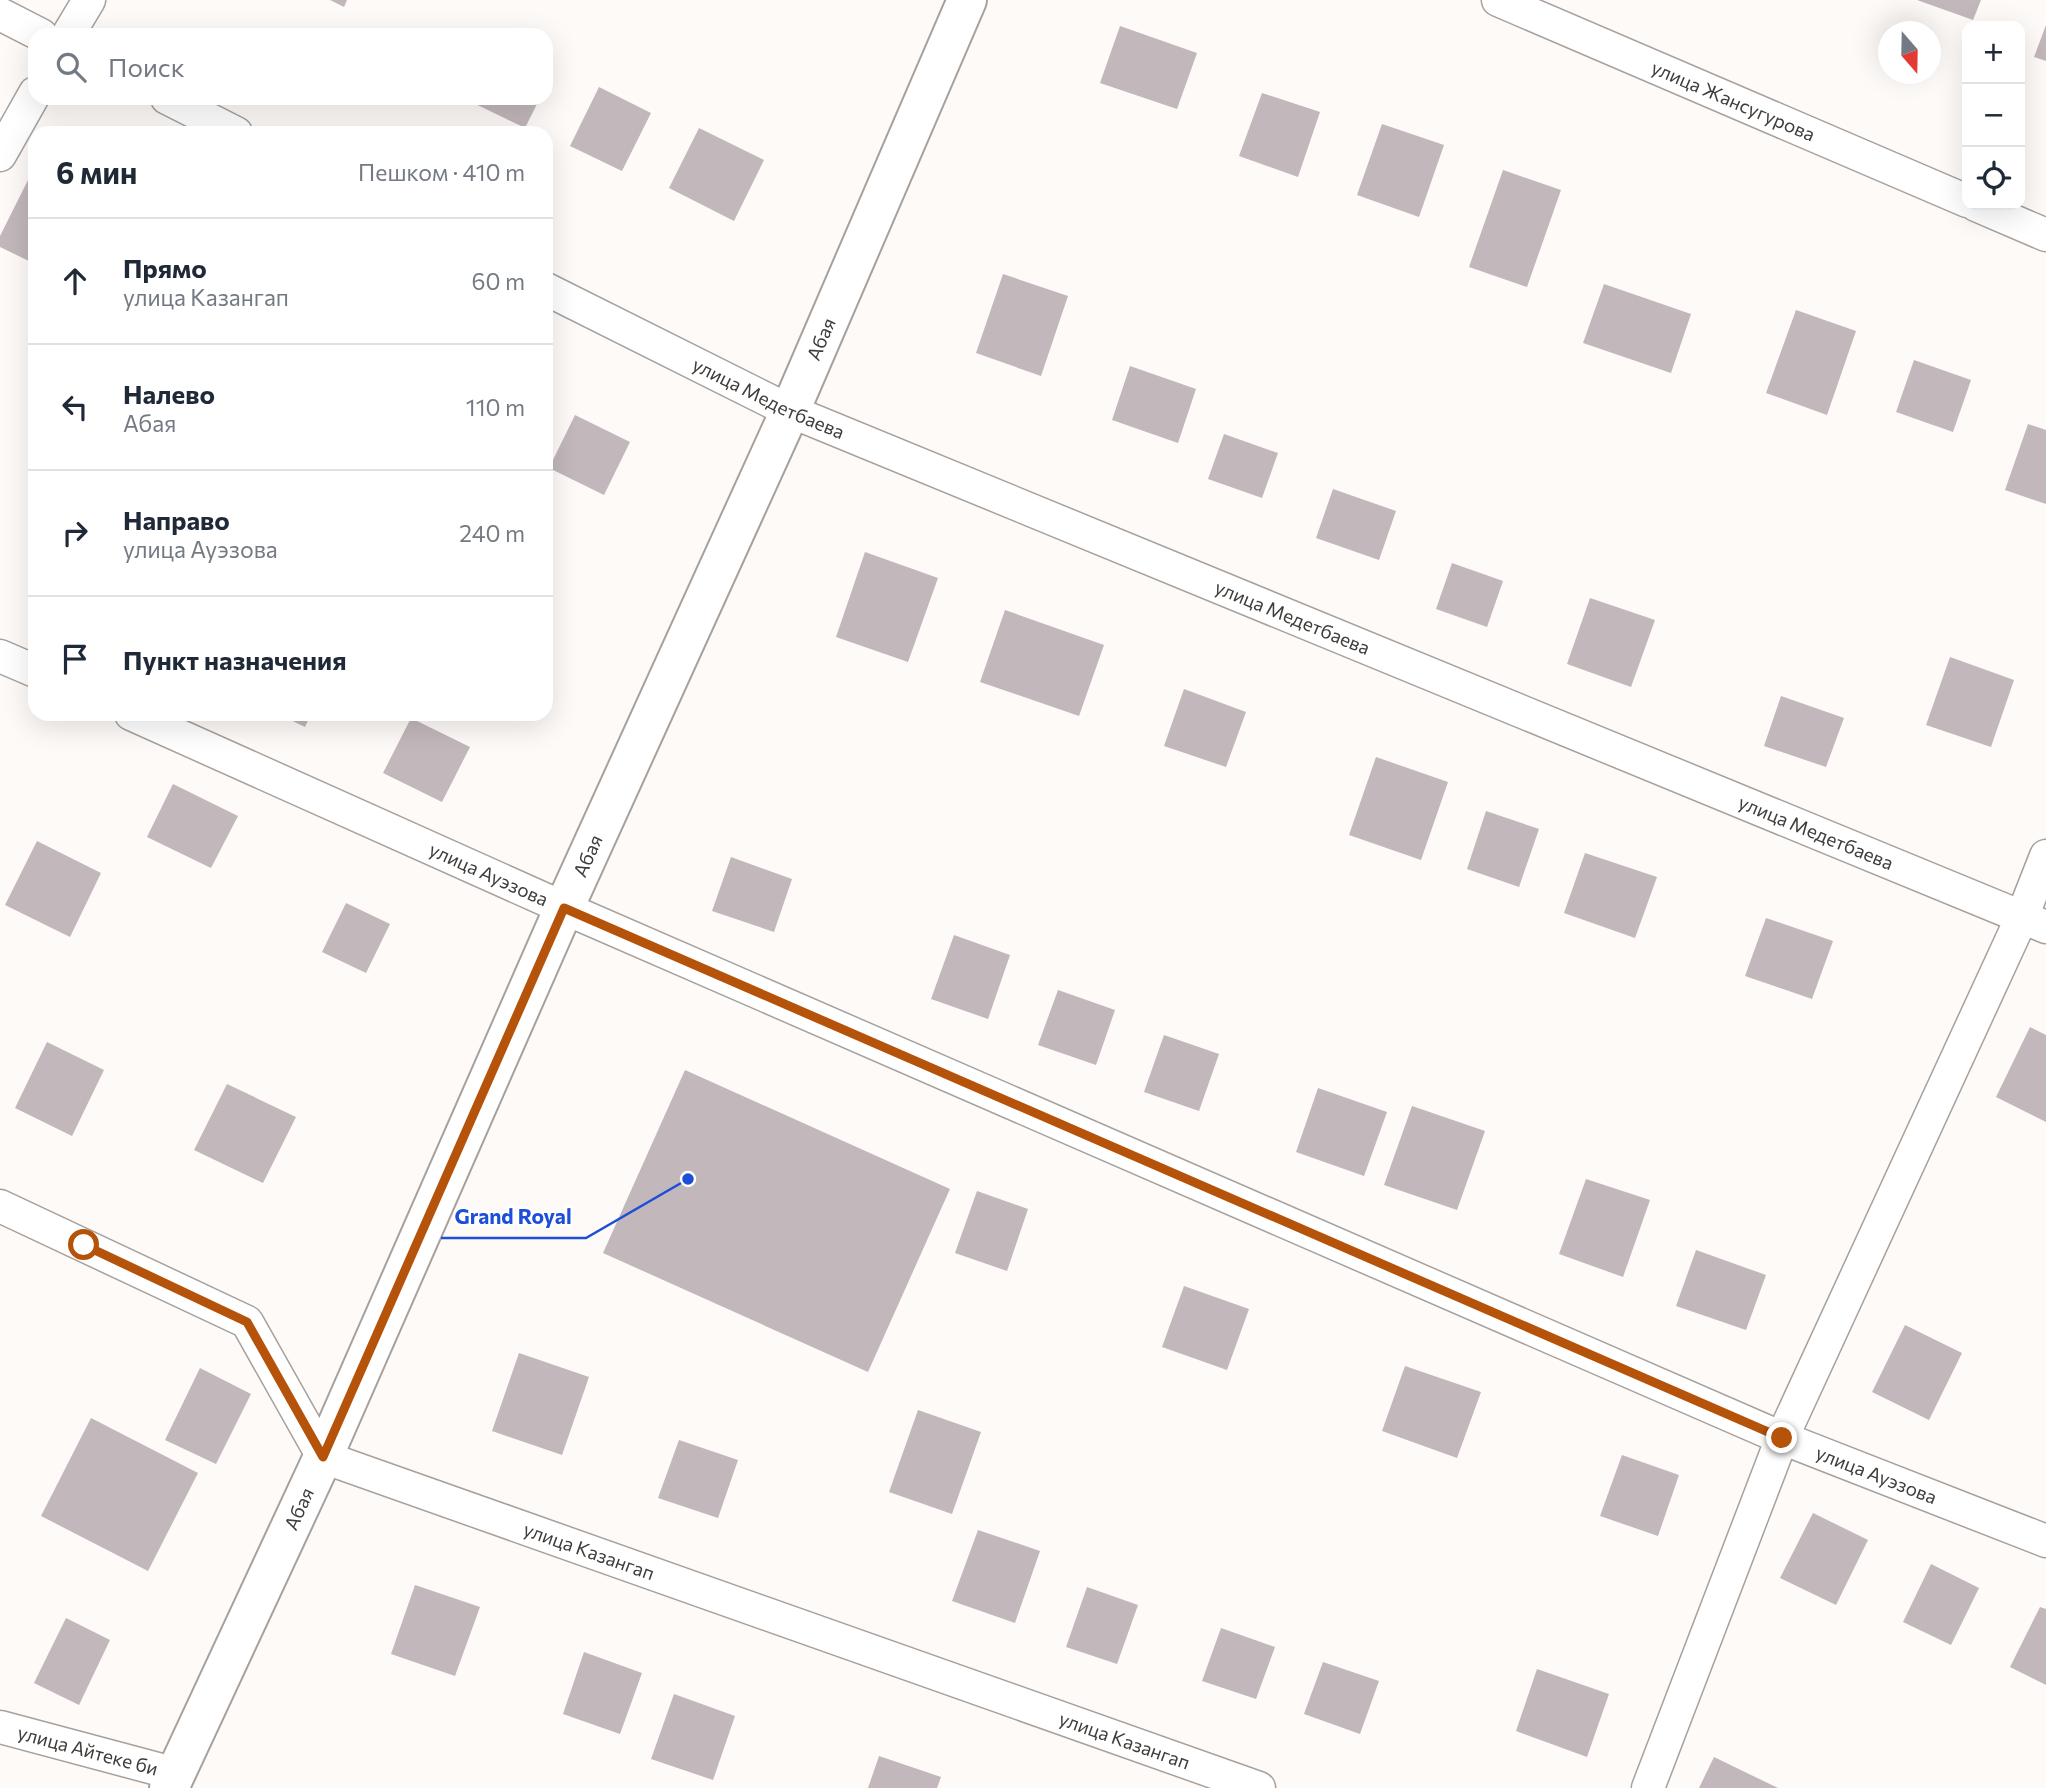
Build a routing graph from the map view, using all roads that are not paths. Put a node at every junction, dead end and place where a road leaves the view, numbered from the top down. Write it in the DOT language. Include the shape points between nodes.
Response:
graph roads {
  1 [pos="89,0"];
  2 [pos="967,0"];
  3 [pos="1498,0"];
  4 [pos="0,14"];
  5 [pos="28,28"];
  6 [pos="72,28"];
  7 [pos="28,105"];
  8 [pos="181,105"];
  9 [pos="222,126"];
  10 [pos="0,155"];
  11 [pos="1962,199"];
  12 [pos="1988,210"];
  13 [pos="2046,235"];
  14 [pos="553,292"];
  15 [pos="790,411"];
  16 [pos="0,656"];
  17 [pos="28,668"];
  18 [pos="147,721"];
  19 [pos="2046,856"];
  20 [pos="564,908"];
  21 [pos="2034,922"];
  22 [pos="0,1206"];
  23 [pos="1782,1438"];
  24 [pos="323,1457"];
  25 [pos="2046,1541"];
  26 [pos="0,1727"];
  27 [pos="173,1781"];
  28 [pos="1259,1788"];
  29 [pos="1648,1788"];
  1 -- 6 [label="street"];
  2 -- 15 [label="street, Абая"];
  3 -- 11 [label="street, улица Жансугурова"];
  4 -- 5 [label="street"];
  7 -- 10 [label="street"];
  8 -- 9 [label="street"];
  12 -- 13 [label="street"];
  14 -- 15 [label="street, улица Медетбаева"];
  15 -- 20 [label="street, Абая"];
  15 -- 21 [label="street, улица Медетбаева"];
  16 -- 17 [label="street"];
  18 -- 20 [label="street, улица Ауэзова"];
  19 -- 21 [label="street"];
  20 -- 23 [label="street, улица Ауэзова"];
  20 -- 24 [label="street, Абая"];
  21 -- 23 [label="street"];
  22 -- 24 [label="street" via="247,1322"];
  23 -- 25 [label="street, улица Ауэзова"];
  23 -- 29 [label="street"];
  24 -- 27 [label="street, Абая"];
  24 -- 28 [label="street, улица Казангап"];
  26 -- 27 [label="street, улица Айтеке би"];
}
